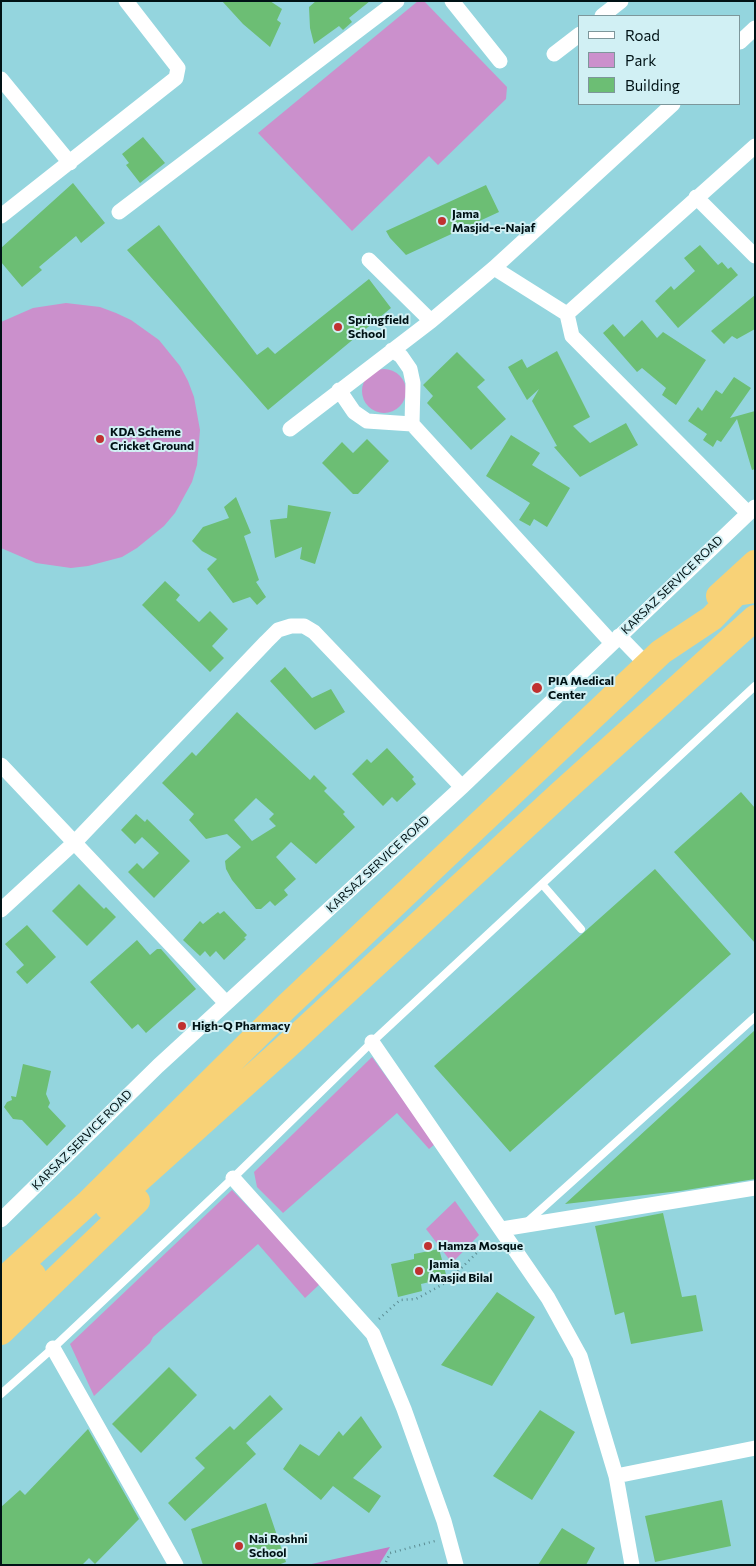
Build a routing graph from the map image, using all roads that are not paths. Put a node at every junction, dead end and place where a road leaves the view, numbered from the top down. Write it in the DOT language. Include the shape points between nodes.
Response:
graph roads {
  1 [pos="126,1"];
  2 [pos="397,1"];
  3 [pos="452,1"];
  4 [pos="620,1"];
  5 [pos="603,15"];
  6 [pos="755,28"];
  7 [pos="578,36"];
  8 [pos="741,41"];
  9 [pos="554,54"];
  10 [pos="500,61"];
  11 [pos="1,79"];
  12 [pos="672,105"];
  13 [pos="755,146"];
  14 [pos="70,163"];
  15 [pos="696,197"];
  16 [pos="119,212"];
  17 [pos="1,216"];
  18 [pos="755,256"];
  19 [pos="369,260"];
  20 [pos="494,268"];
  21 [pos="566,314"];
  22 [pos="431,321"];
  23 [pos="392,350"];
  24 [pos="339,390"];
  25 [pos="412,424"];
  26 [pos="290,429"];
  27 [pos="751,510"];
  28 [pos="755,562"];
  29 [pos="755,590"];
  30 [pos="755,618"];
  31 [pos="615,639"];
  32 [pos="654,659"];
  33 [pos="755,686"];
  34 [pos="1,765"];
  35 [pos="462,787"];
  36 [pos="75,842"];
  37 [pos="542,884"];
  38 [pos="1,910"];
  39 [pos="581,929"];
  40 [pos="226,1003"];
  41 [pos="287,1006"];
  42 [pos="755,1017"];
  43 [pos="372,1042"];
  44 [pos="287,1046"];
  45 [pos="234,1178"];
  46 [pos="755,1188"];
  47 [pos="1,1220"];
  48 [pos="524,1225"];
  49 [pos="502,1229"];
  50 [pos="1,1264"];
  51 [pos="1,1282"];
  52 [pos="1,1305"];
  53 [pos="1,1332"];
  54 [pos="53,1348"];
  55 [pos="1,1394"];
  56 [pos="755,1448"];
  57 [pos="616,1476"];
  58 [pos="176,1565"];
  59 [pos="456,1565"];
  60 [pos="632,1565"];
  1 -- 14 [label="street" via="178,68 178,73 176,78"];
  2 -- 16 [label="street"];
  3 -- 10 [label="street"];
  4 -- 5 [label="street"];
  6 -- 8 [label="street"];
  7 -- 9 [label="street"];
  11 -- 14 [label="street"];
  12 -- 20 [label="street"];
  13 -- 15 [label="street"];
  14 -- 17 [label="street"];
  15 -- 18 [label="street"];
  15 -- 21 [label="street"];
  19 -- 22 [label="street"];
  20 -- 21 [label="street"];
  20 -- 22 [label="street"];
  21 -- 27 [label="street" via="572,336"];
  22 -- 23 [label="street"];
  23 -- 24 [label="street"];
  23 -- 25 [label="street" via="410,369"];
  24 -- 25 [label="street" via="354,412 367,421"];
  24 -- 26 [label="street"];
  25 -- 31 [label="street"];
  27 -- 31 [label="street, KARSAZ SERVICE ROAD"];
  28 -- 32 [label="highway"];
  29 -- 32 [label="highway" via="736,593 712,618"];
  30 -- 44 [label="highway"];
  31 -- 32 [label="street"];
  31 -- 35 [label="street, KARSAZ SERVICE ROAD"];
  32 -- 41 [label="highway"];
  33 -- 37 [label="lane"];
  34 -- 36 [label="street"];
  35 -- 36 [label="street" via="314,632 304,626 291,626 278,630"];
  35 -- 40 [label="street, KARSAZ SERVICE ROAD"];
  36 -- 38 [label="street"];
  36 -- 40 [label="street"];
  37 -- 39 [label="lane"];
  37 -- 43 [label="lane"];
  40 -- 47 [label="street, KARSAZ SERVICE ROAD"];
  41 -- 50 [label="highway" via="241,1038"];
  41 -- 51 [label="highway" via="89,1202"];
  42 -- 48 [label="lane"];
  43 -- 45 [label="lane"];
  43 -- 49 [label="street"];
  44 -- 52 [label="highway"];
  44 -- 53 [label="highway" via="195,1146"];
  45 -- 54 [label="lane"];
  45 -- 59 [label="street" via="373,1334 404,1409"];
  46 -- 48 [label="street"];
  48 -- 49 [label="street"];
  49 -- 57 [label="street" via="548,1298 580,1356"];
  54 -- 55 [label="lane"];
  54 -- 58 [label="street"];
  56 -- 57 [label="street"];
  57 -- 60 [label="street"];
}
